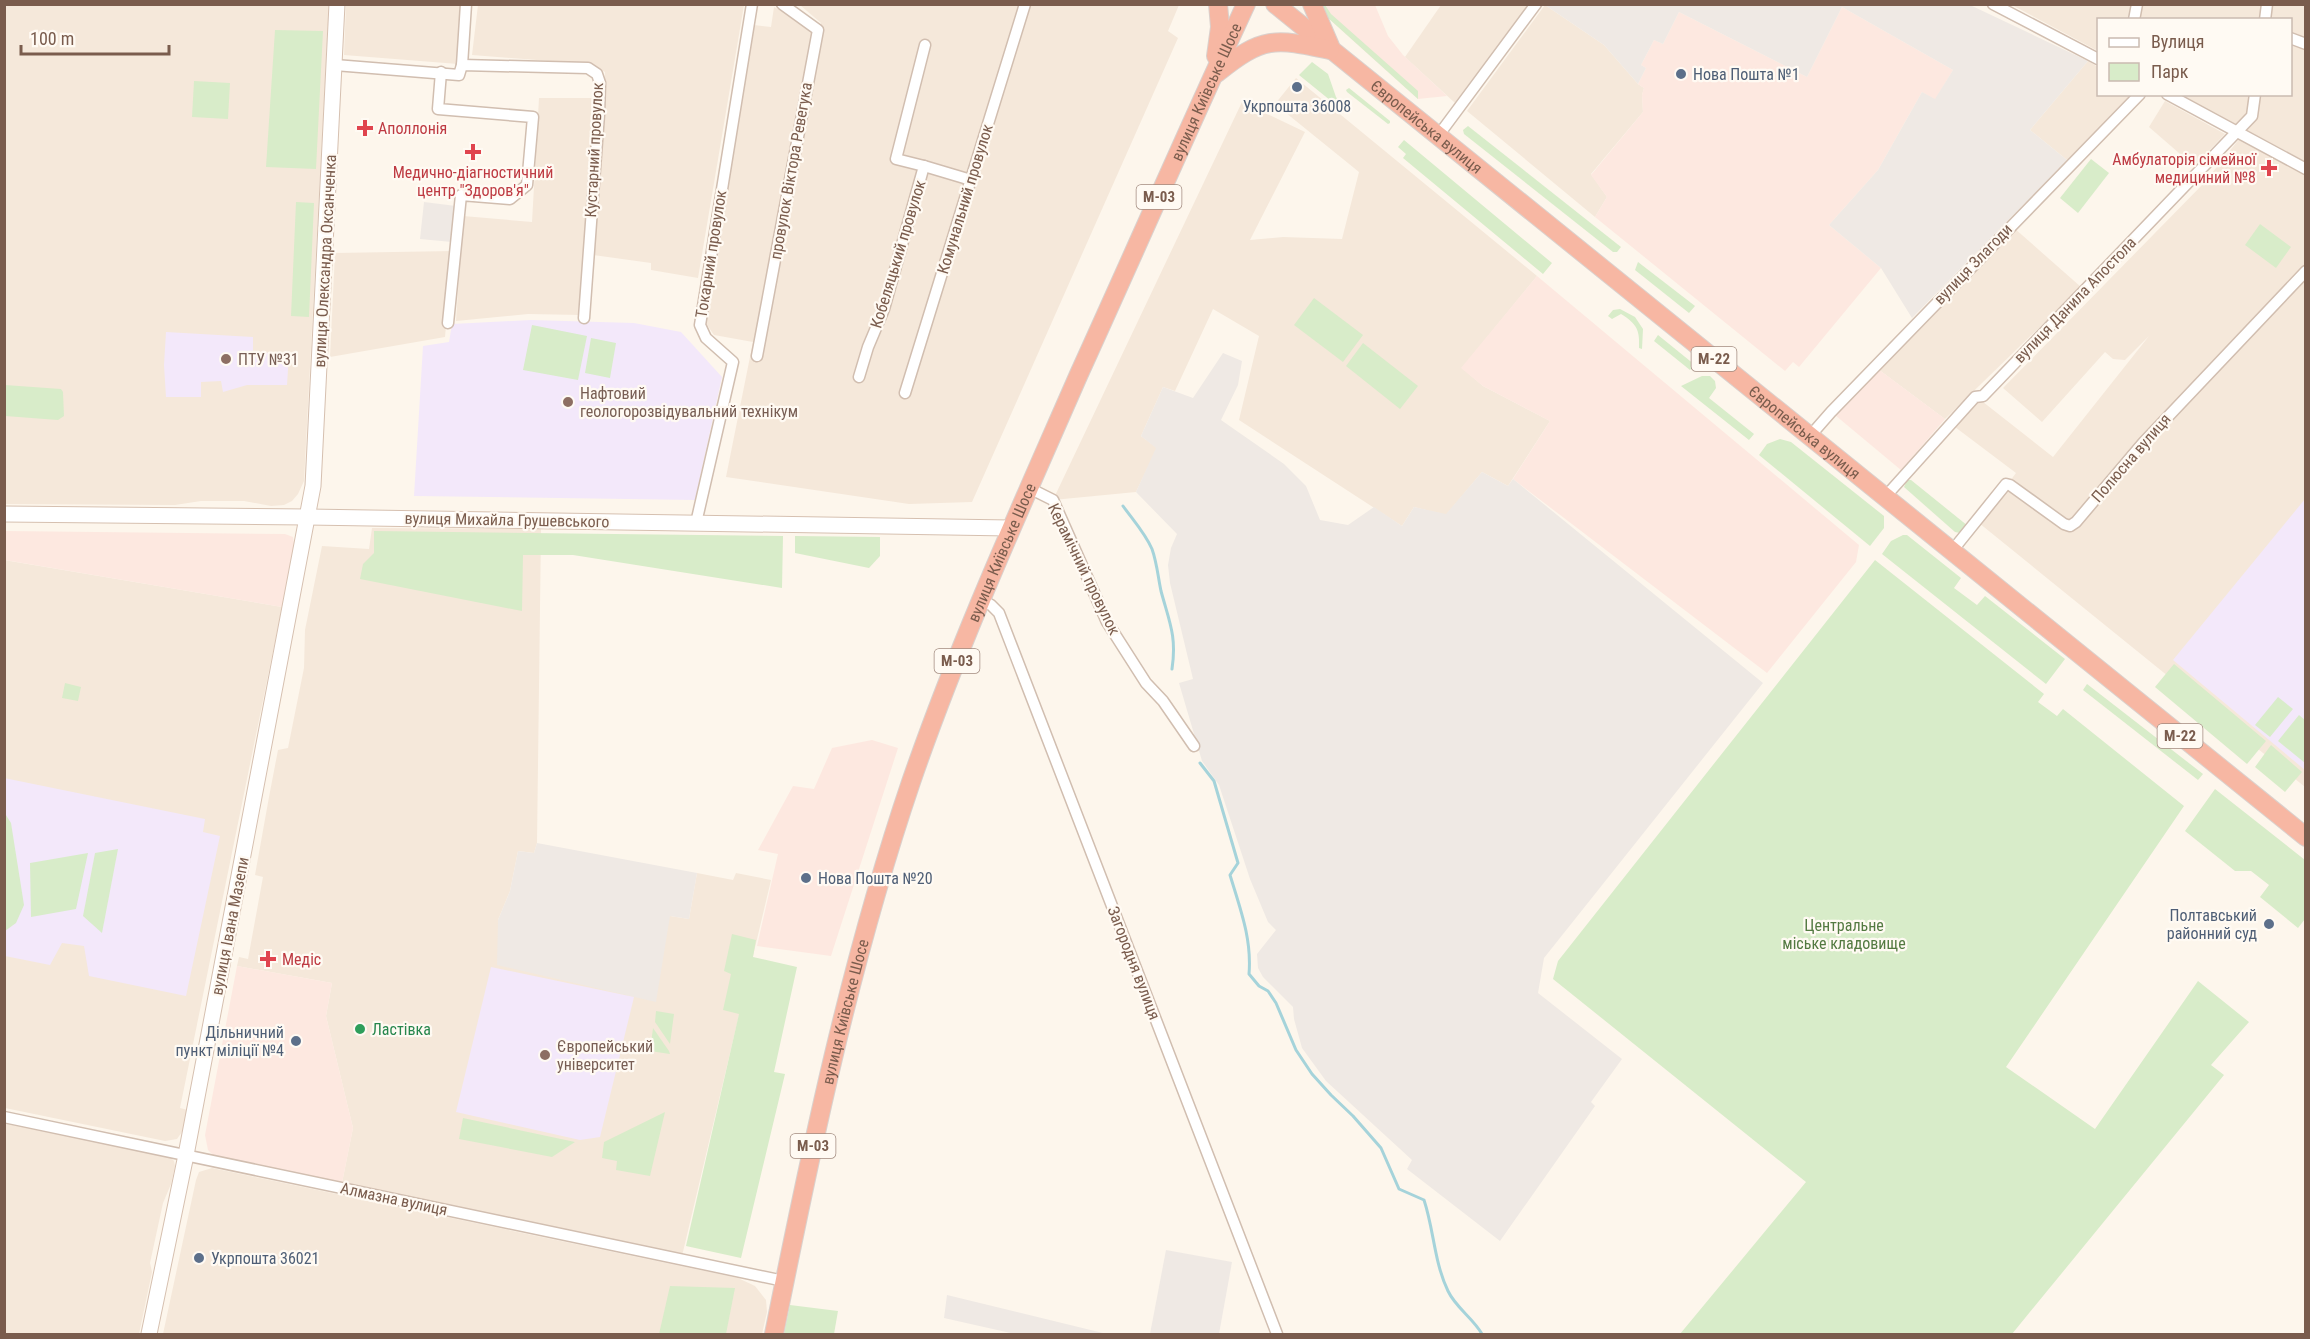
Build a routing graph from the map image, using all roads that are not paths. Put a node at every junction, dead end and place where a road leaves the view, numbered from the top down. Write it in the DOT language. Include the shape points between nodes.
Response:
graph roads {
  1 [pos="337,4"];
  2 [pos="466,4"];
  3 [pos="752,4"];
  4 [pos="782,4"];
  5 [pos="1025,4"];
  6 [pos="1218,4"];
  7 [pos="1246,4"];
  8 [pos="1275,4"];
  9 [pos="1312,4"];
  10 [pos="1536,4"];
  11 [pos="1999,6"];
  12 [pos="925,45"];
  13 [pos="1332,50"];
  14 [pos="2097,58"];
  15 [pos="335,64"];
  16 [pos="462,65"];
  17 [pos="441,72"];
  18 [pos="1213,75"];
  19 [pos="2138,96"];
  20 [pos="2172,96"];
  21 [pos="2255,96"];
  22 [pos="2237,132"];
  23 [pos="1438,136"];
  24 [pos="924,166"];
  25 [pos="2306,169"];
  26 [pos="971,180"];
  27 [pos="2306,272"];
  28 [pos="584,318"];
  29 [pos="448,323"];
  30 [pos="757,356"];
  31 [pos="859,377"];
  32 [pos="905,393"];
  33 [pos="1810,436"];
  34 [pos="1029,488"];
  35 [pos="1885,497"];
  36 [pos="4,514"];
  37 [pos="308,517"];
  38 [pos="696,523"];
  39 [pos="1010,528"];
  40 [pos="1952,551"];
  41 [pos="981,600"];
  42 [pos="1194,747"];
  43 [pos="2306,837"];
  44 [pos="4,1117"];
  45 [pos="186,1155"];
  46 [pos="784,1281"];
  47 [pos="149,1335"];
  48 [pos="774,1335"];
  49 [pos="1277,1335"];
  1 -- 15 [label="main road, вулиця Олександра Оксанченка"];
  2 -- 16 [label="street"];
  3 -- 38 [label="street, Токарний провулок" via="700,325 706,338 734,362"];
  4 -- 30 [label="street, провулок Віктора Ревегука" via="818,30"];
  5 -- 26 [label="street, Комунальний провулок"];
  6 -- 18 [label="highway" via="1220,27"];
  7 -- 18 [label="highway, вулиця Київське Шосе / М-03"];
  8 -- 13 [label="highway, Європейська вулиця / М-22"];
  9 -- 13 [label="highway"];
  10 -- 23 [label="street"];
  11 -- 14 [label="street"];
  12 -- 24 [label="street, Кобеляцький провулок" via="896,159"];
  13 -- 18 [label="highway" via="1268,42 1242,53"];
  13 -- 23 [label="highway, Європейська вулиця / М-22"];
  15 -- 17 [label="street, Кустарний провулок"];
  15 -- 37 [label="main road, вулиця Олександра Оксанченка" via="317,429"];
  16 -- 17 [label="street, Кустарний провулок" via="459,75"];
  16 -- 28 [label="street, Кустарний провулок" via="588,68 597,74 599,114"];
  17 -- 29 [label="street" via="438,109 533,117 527,185 510,199 461,195"];
  18 -- 34 [label="highway, вулиця Київське Шосе / М-03"];
  19 -- 33 [label="street, вулиця Злагоди"];
  20 -- 22 [label="street"];
  21 -- 22 [label="street, вулиця Данила Апостола" via="2252,116"];
  22 -- 25 [label="street"];
  22 -- 35 [label="street, вулиця Данила Апостола" via="1983,396 1975,397"];
  23 -- 33 [label="highway, Європейська вулиця / М-22"];
  24 -- 26 [label="street"];
  24 -- 31 [label="street, Кобеляцький провулок" via="884,309"];
  26 -- 32 [label="street, Комунальний провулок"];
  27 -- 40 [label="street, Полюсна вулиця" via="2150,436 2076,522 2064,524 2006,484"];
  33 -- 35 [label="highway, Європейська вулиця / М-22"];
  34 -- 39 [label="highway, вулиця Київське Шосе / М-03"];
  34 -- 42 [label="street, Керамічний провулок" via="1053,500 1107,622"];
  35 -- 40 [label="highway, Європейська вулиця / М-22"];
  36 -- 37 [label="main road, вулиця Михайла Грушевського"];
  37 -- 38 [label="main road, вулиця Михайла Грушевського"];
  37 -- 45 [label="main road, вулиця Івана Мазепи"];
  38 -- 39 [label="main road, вулиця Михайла Грушевського"];
  39 -- 41 [label="highway, вулиця Київське Шосе / М-03"];
  40 -- 43 [label="highway, Європейська вулиця / М-22"];
  41 -- 46 [label="highway, вулиця Київське Шосе / М-03" via="913,778 879,884 829,1074"];
  41 -- 49 [label="street, Загородня вулиця" via="999,613"];
  44 -- 45 [label="street, Алмазна вулиця"];
  45 -- 46 [label="street, Алмазна вулиця"];
  45 -- 47 [label="main road, вулиця Івана Мазепи"];
  46 -- 48 [label="highway, вулиця Київське Шосе / М-03"];
}
